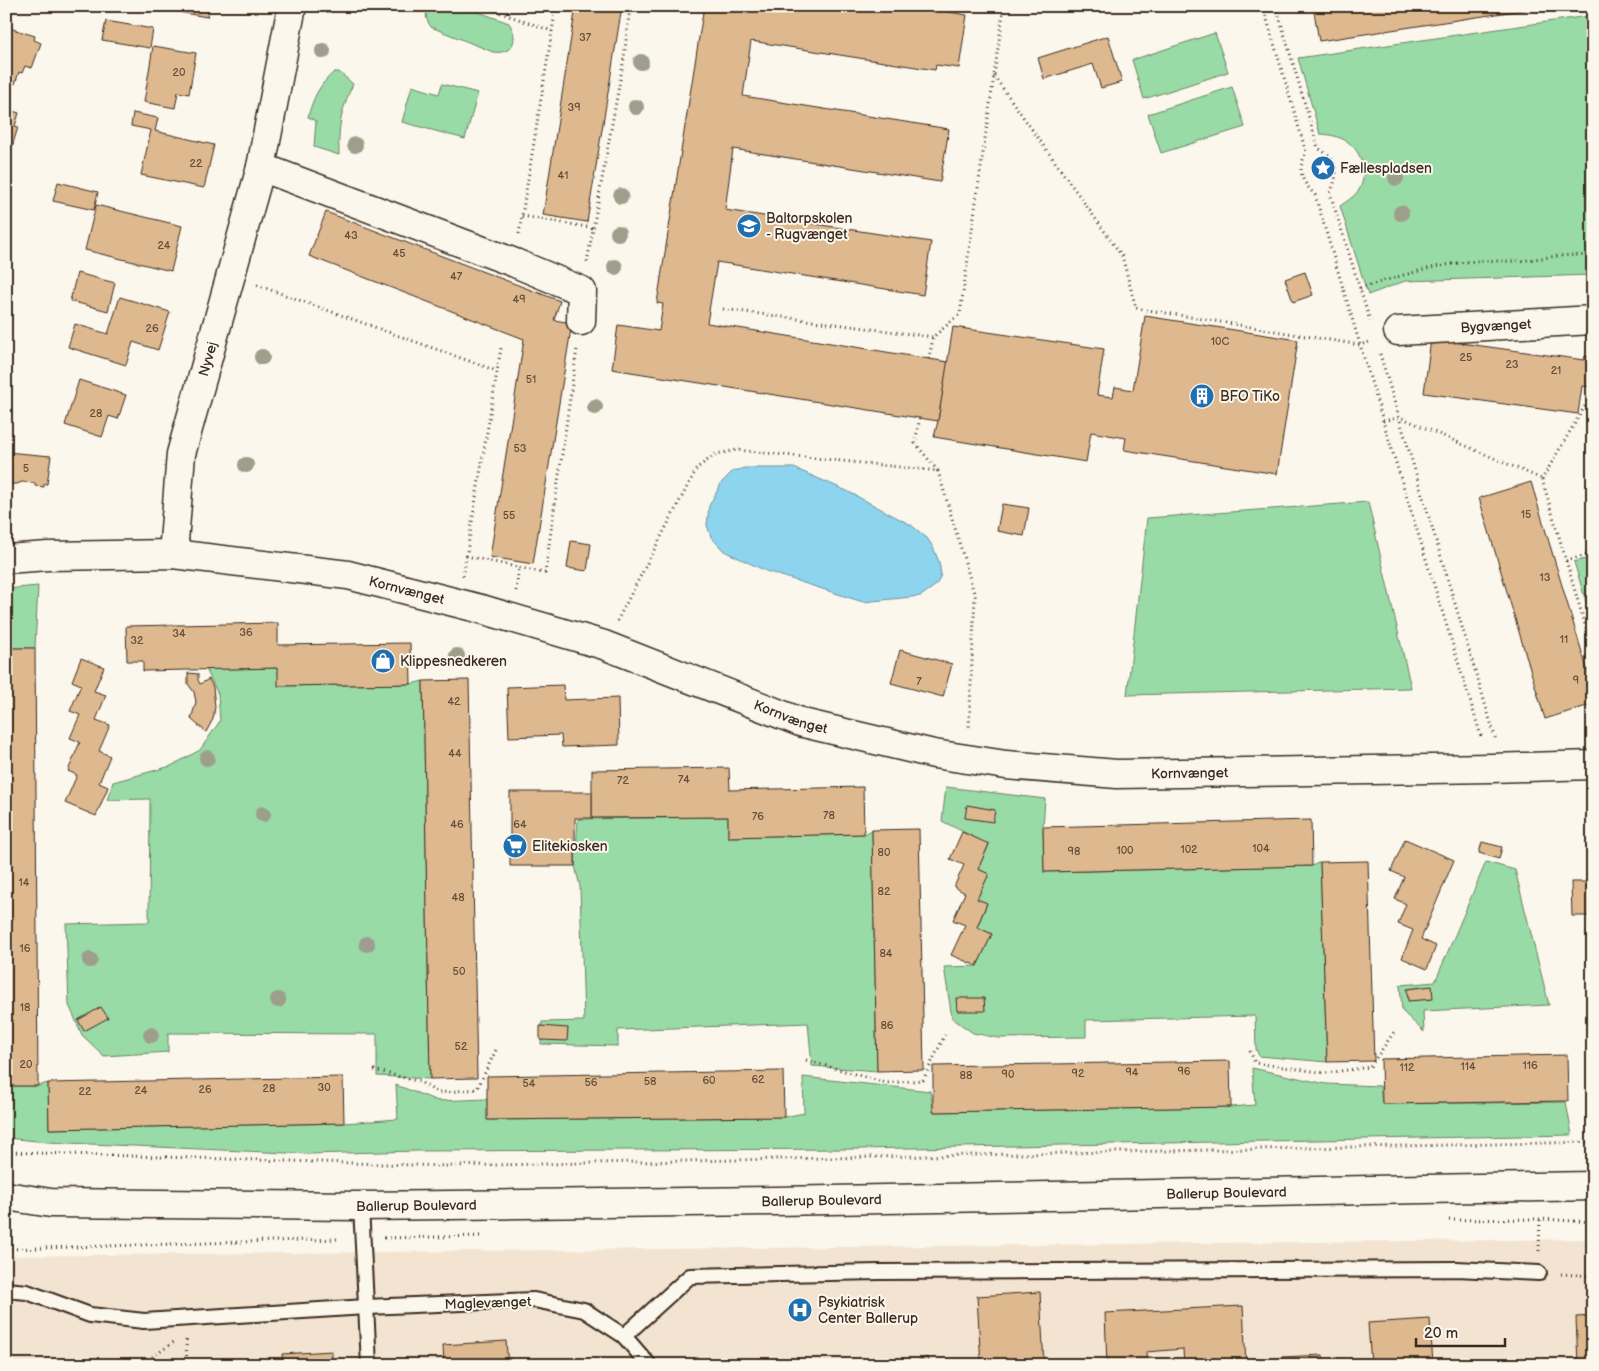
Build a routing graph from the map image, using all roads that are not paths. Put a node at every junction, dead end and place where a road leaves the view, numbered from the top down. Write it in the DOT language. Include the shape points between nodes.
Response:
graph roads {
  1 [pos="292,6"];
  2 [pos="261,167"];
  3 [pos="1593,320"];
  4 [pos="581,321"];
  5 [pos="1387,335"];
  6 [pos="173,554"];
  7 [pos="6,559"];
  8 [pos="1593,764"];
  9 [pos="1593,1186"];
  10 [pos="6,1196"];
  11 [pos="51,1203"];
  12 [pos="361,1206"];
  13 [pos="6,1209"];
  14 [pos="1539,1273"];
  15 [pos="6,1290"];
  16 [pos="366,1307"];
  17 [pos="624,1336"];
  18 [pos="369,1365"];
  19 [pos="649,1365"];
  1 -- 2 [label="street, Nyvej"];
  2 -- 4 [label="street" via="582,291"];
  2 -- 6 [label="street, Nyvej" via="181,454"];
  3 -- 5 [label="street, Bygvænget"];
  6 -- 7 [label="street, Kornvænget"];
  6 -- 8 [label="street, Kornvænget" via="348,575 481,609 604,646 803,723 934,754 1006,765 1117,774"];
  9 -- 12 [label="street, Ballerup Boulevard"];
  10 -- 11 [label="street, Ballerup Boulevard"];
  11 -- 12 [label="street, Ballerup Boulevard"];
  11 -- 13 [label="street, Ballerup Boulevard"];
  12 -- 16 [label="lane"];
  14 -- 17 [label="lane" via="1447,1269 690,1276"];
  15 -- 16 [label="lane, Maglevænget" via="27,1292 90,1315 144,1321"];
  16 -- 17 [label="lane, Maglevænget" via="534,1300 584,1310"];
  16 -- 18 [label="lane"];
  17 -- 19 [label="lane, Maglevænget"];
}
